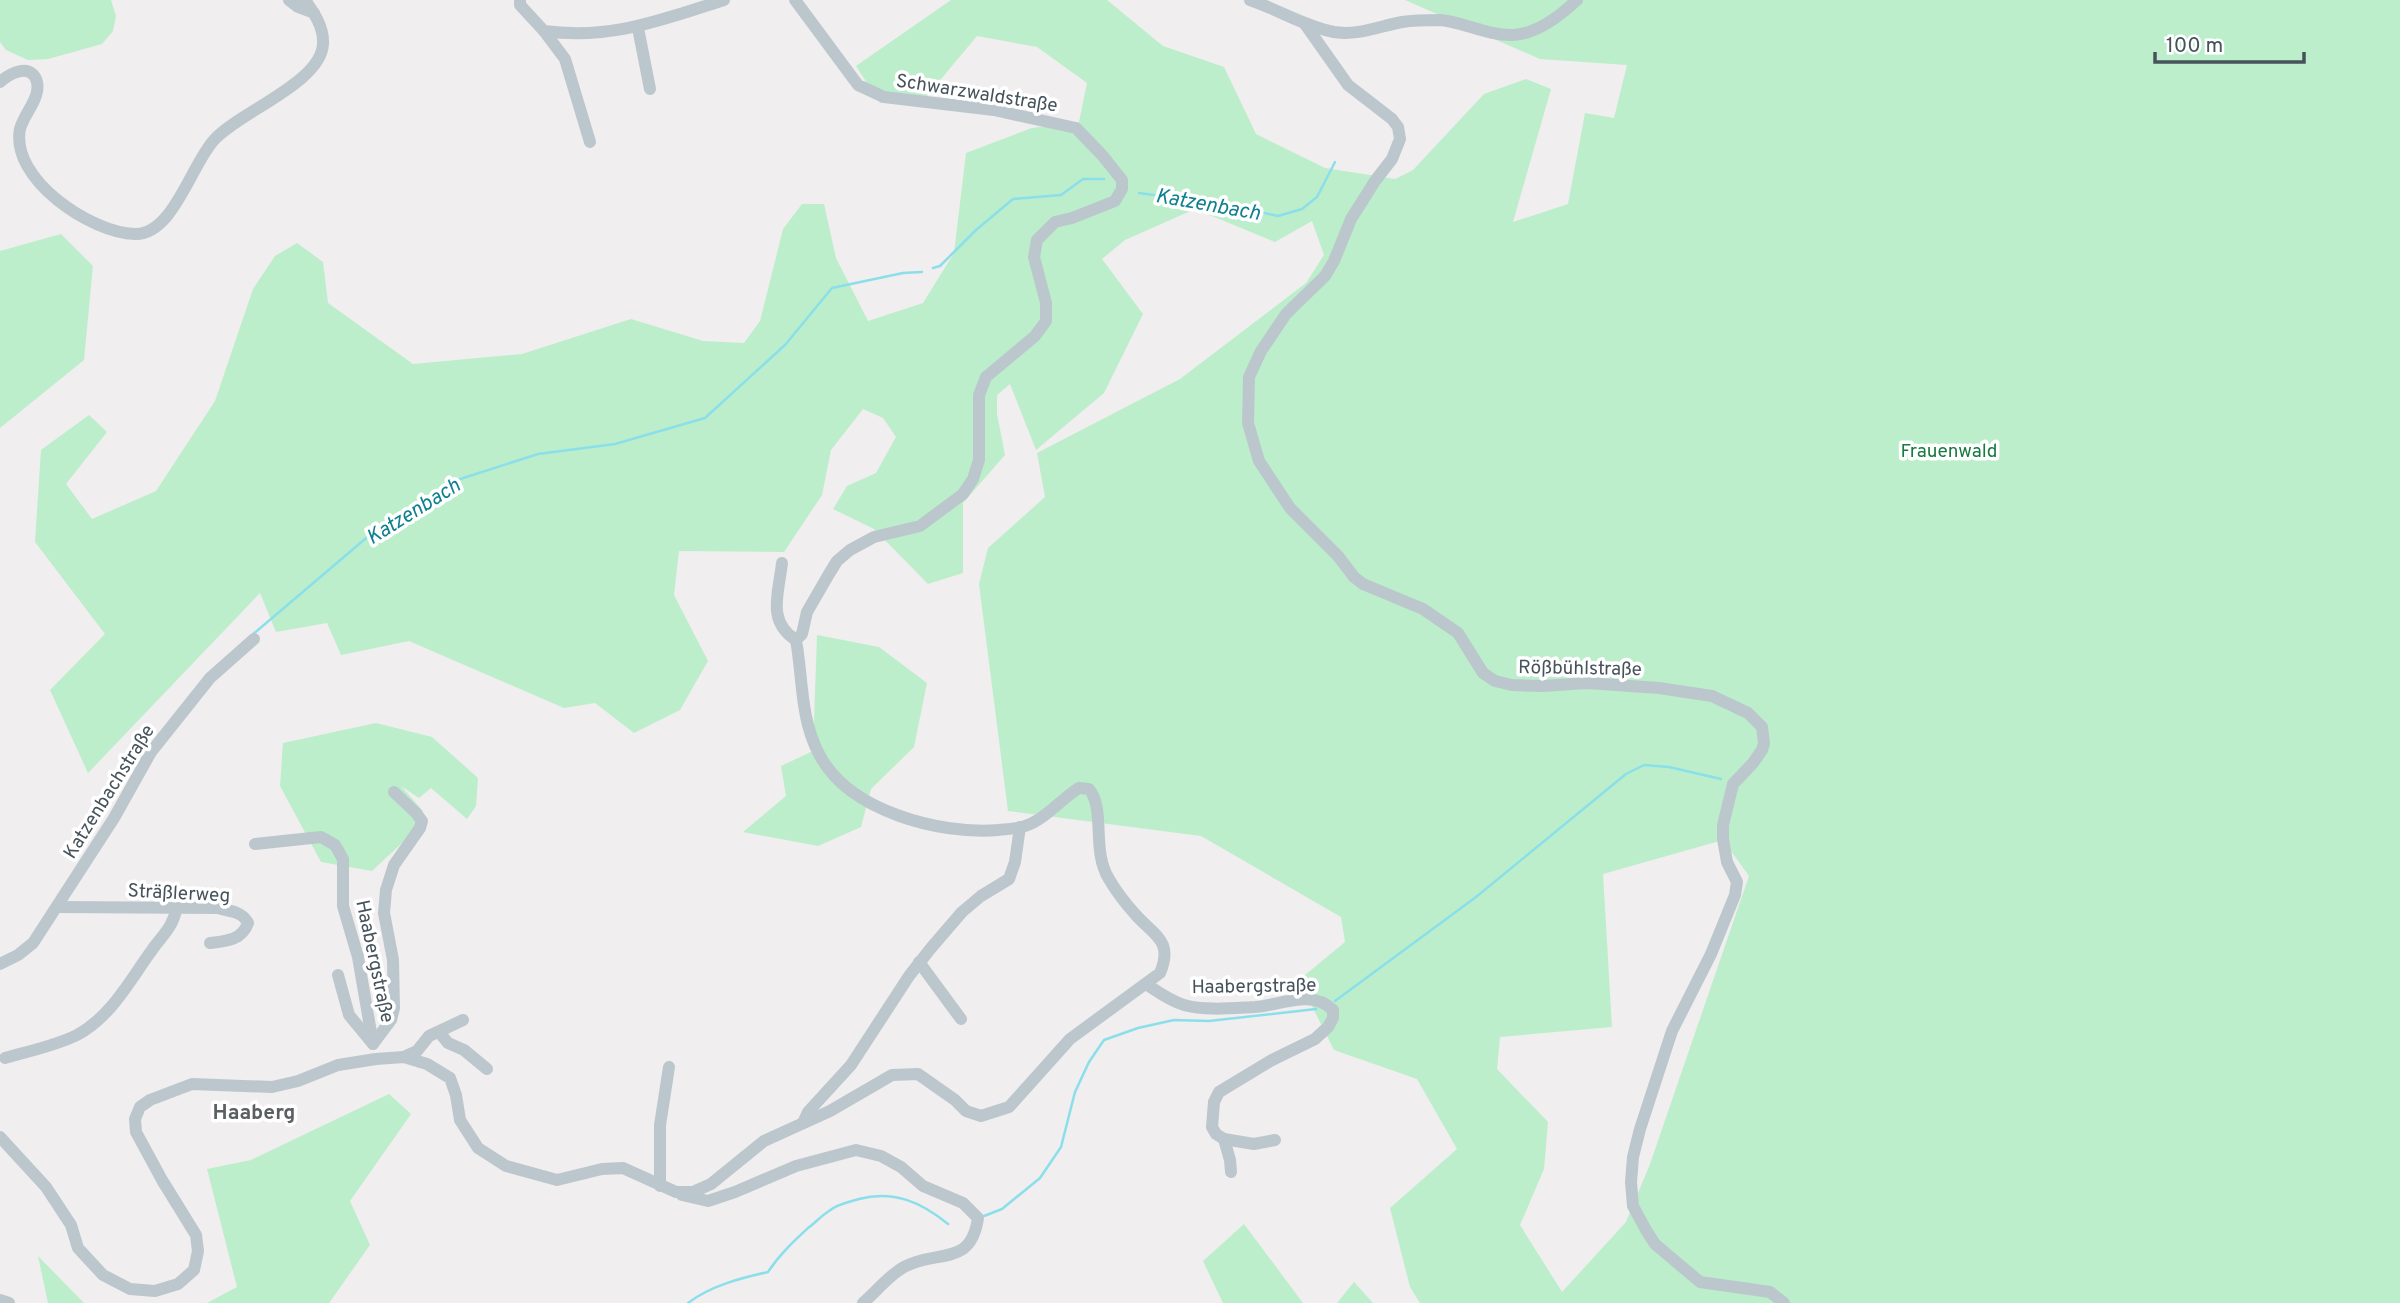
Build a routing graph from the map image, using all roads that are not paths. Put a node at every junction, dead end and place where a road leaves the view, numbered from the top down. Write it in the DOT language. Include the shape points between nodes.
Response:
graph roads {
  1 [pos="289,0"];
  2 [pos="305,0"];
  3 [pos="520,0"];
  4 [pos="724,0"];
  5 [pos="795,0"];
  6 [pos="1250,0"];
  7 [pos="1577,0"];
  8 [pos="314,13"];
  9 [pos="1305,24"];
  10 [pos="638,28"];
  11 [pos="544,31"];
  12 [pos="0,82"];
  13 [pos="650,89"];
  14 [pos="590,142"];
  15 [pos="782,563"];
  16 [pos="254,639"];
  17 [pos="796,640"];
  18 [pos="394,792"];
  19 [pos="1020,827"];
  20 [pos="255,844"];
  21 [pos="57,907"];
  22 [pos="176,909"];
  23 [pos="211,943"];
  24 [pos="919,962"];
  25 [pos="0,964"];
  26 [pos="338,975"];
  27 [pos="1146,984"];
  28 [pos="961,1019"];
  29 [pos="463,1020"];
  30 [pos="439,1032"];
  31 [pos="373,1044"];
  32 [pos="404,1057"];
  33 [pos="5,1058"];
  34 [pos="376,1059"];
  35 [pos="669,1067"];
  36 [pos="486,1069"];
  37 [pos="803,1123"];
  38 [pos="0,1137"];
  39 [pos="1224,1139"];
  40 [pos="1275,1140"];
  41 [pos="1231,1171"];
  42 [pos="660,1185"];
  43 [pos="676,1192"];
  44 [pos="0,1300"];
  45 [pos="9,1303"];
  46 [pos="863,1303"];
  47 [pos="1784,1303"];
  1 -- 8 [label="street"];
  2 -- 8 [label="street"];
  3 -- 11 [label="street"];
  4 -- 10 [label="street"];
  5 -- 17 [label="street, Schwarzwaldstraße" via="858,85 884,97 994,110 1076,128 1122,180 1115,201 1055,222 1037,240 1034,257 1046,321 986,377 979,395 979,460 963,494 920,526 874,537 837,561"];
  6 -- 9 [label="street, Rößbühlstraße"];
  7 -- 9 [label="street, Rößbühlstraße" via="1553,20 1513,35 1440,20 1337,33"];
  8 -- 12 [label="street" via="323,43 311,69 214,140 153,231 121,232 97,224 60,203 39,183 21,154 20,129 37,90 36,80 24,70"];
  9 -- 47 [label="street, Rößbühlstraße" via="1348,86 1392,119 1400,139 1392,159 1351,219 1325,276 1286,314 1249,377 1248,423 1259,461 1290,508 1354,577 1423,610 1458,633 1483,673 1495,681 1543,686 1587,683 1712,696 1748,713 1762,727 1762,750 1733,784 1723,825 1727,862 1737,882 1735,895 1672,1031 1640,1129 1630,1182 1633,1206 1655,1244 1700,1282 1770,1292"];
  10 -- 11 [label="street" via="581,34"];
  10 -- 13 [label="street"];
  11 -- 14 [label="street" via="565,59"];
  15 -- 17 [label="street" via="778,622"];
  16 -- 21 [label="street, Katzenbachstraße" via="210,678 151,752"];
  17 -- 19 [label="street, Schwarzwaldstraße" via="806,720 820,756 837,778 875,804 923,824 972,832"];
  18 -- 31 [label="street, Haabergstraße" via="422,821 394,865 386,890 384,913 393,960 394,1008"];
  19 -- 24 [label="street" via="1009,879 962,912"];
  19 -- 27 [label="street, Schwarzwaldstraße" via="1079,788 1089,789 1095,800 1103,867 1121,898 1164,945 1160,973"];
  20 -- 31 [label="street, Haabergstraße" via="321,837 335,845 343,859 343,906 358,957"];
  21 -- 22 [label="street, Sträßlerweg"];
  21 -- 25 [label="street, Katzenbachstraße" via="33,943"];
  22 -- 23 [label="street, Sträßlerweg" via="217,908 246,918 247,928 240,936"];
  22 -- 33 [label="street" via="173,922 100,1018 79,1034"];
  24 -- 28 [label="street"];
  24 -- 37 [label="street" via="851,1065"];
  26 -- 31 [label="street, Haabergstraße" via="349,1016"];
  27 -- 37 [label="street" via="1070,1039 1009,1107 981,1115 966,1111 918,1074 892,1075"];
  27 -- 39 [label="street, Haabergstraße" via="1185,1006 1258,1007 1315,1000 1333,1010 1328,1027 1315,1039 1219,1092 1212,1126"];
  29 -- 30 [label="street"];
  30 -- 32 [label="street"];
  30 -- 36 [label="street"];
  31 -- 34 [label="street, Haabergstraße"];
  32 -- 34 [label="street"];
  32 -- 42 [label="street" via="427,1063 450,1078 460,1119 478,1148 506,1166 557,1180 623,1168"];
  34 -- 38 [label="street" via="338,1065 272,1087 192,1084 140,1107 136,1132 196,1234 198,1251 194,1270 178,1284 155,1291 130,1289 103,1275 78,1248 71,1225 46,1187"];
  35 -- 42 [label="street" via="660,1125"];
  37 -- 43 [label="street" via="764,1141 711,1184 694,1192"];
  39 -- 40 [label="street" via="1254,1144"];
  39 -- 41 [label="street, Haabergstraße"];
  42 -- 43 [label="street"];
  43 -- 46 [label="street" via="708,1200 796,1166 856,1150 901,1167 923,1186 963,1203 978,1218 976,1234 967,1247 904,1267"];
  44 -- 45 [label="street"];
}
